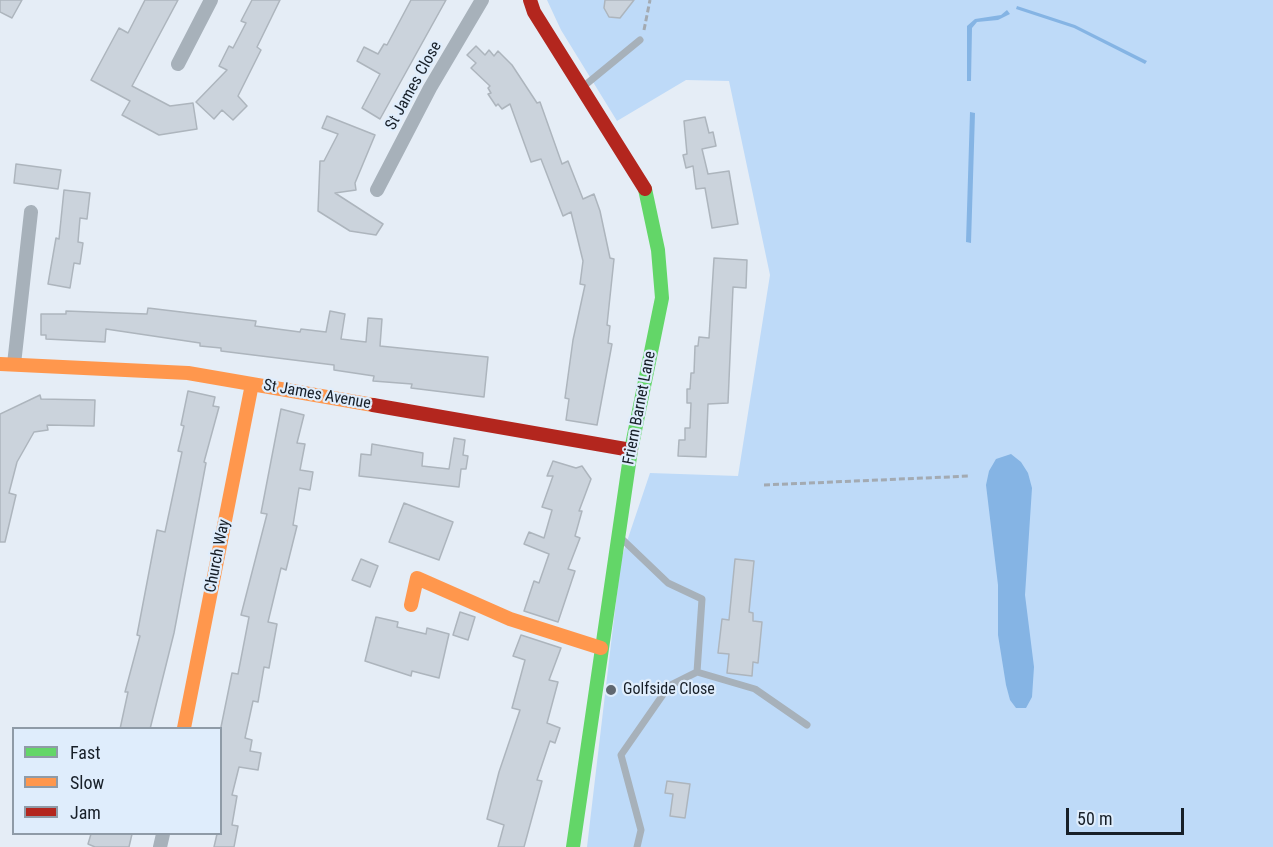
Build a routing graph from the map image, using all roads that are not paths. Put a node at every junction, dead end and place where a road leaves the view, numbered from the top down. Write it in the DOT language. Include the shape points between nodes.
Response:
graph roads {
  1 [pos="211,0"];
  2 [pos="482,0"];
  3 [pos="530,0"];
  4 [pos="640,40"];
  5 [pos="178,64"];
  6 [pos="582,88"];
  7 [pos="377,190"];
  8 [pos="31,212"];
  9 [pos="7,364"];
  10 [pos="252,384"];
  11 [pos="631,450"];
  12 [pos="618,536"];
  13 [pos="411,605"];
  14 [pos="601,648"];
  15 [pos="697,672"];
  16 [pos="807,725"];
  17 [pos="184,727"];
  18 [pos="573,847"];
  19 [pos="637,847"];
  1 -- 5 [label="street"];
  2 -- 7 [label="street, St James Close"];
  3 -- 6 [label="street, Friern Barnet Lane"];
  4 -- 6 [label="lane"];
  6 -- 11 [label="street, Friern Barnet Lane" via="644,187 658,250 662,298"];
  8 -- 9 [label="street"];
  9 -- 10 [label="street, St James Avenue" via="188,373"];
  10 -- 11 [label="street, St James Avenue"];
  10 -- 17 [label="street, Church Way"];
  11 -- 12 [label="street, Friern Barnet Lane"];
  12 -- 14 [label="street, Friern Barnet Lane"];
  12 -- 15 [label="lane" via="668,584 702,599"];
  13 -- 14 [label="street" via="417,578 510,620"];
  14 -- 18 [label="street, Friern Barnet Lane"];
  15 -- 16 [label="lane" via="755,689"];
  15 -- 19 [label="lane" via="669,686 621,755 641,830"];
}
